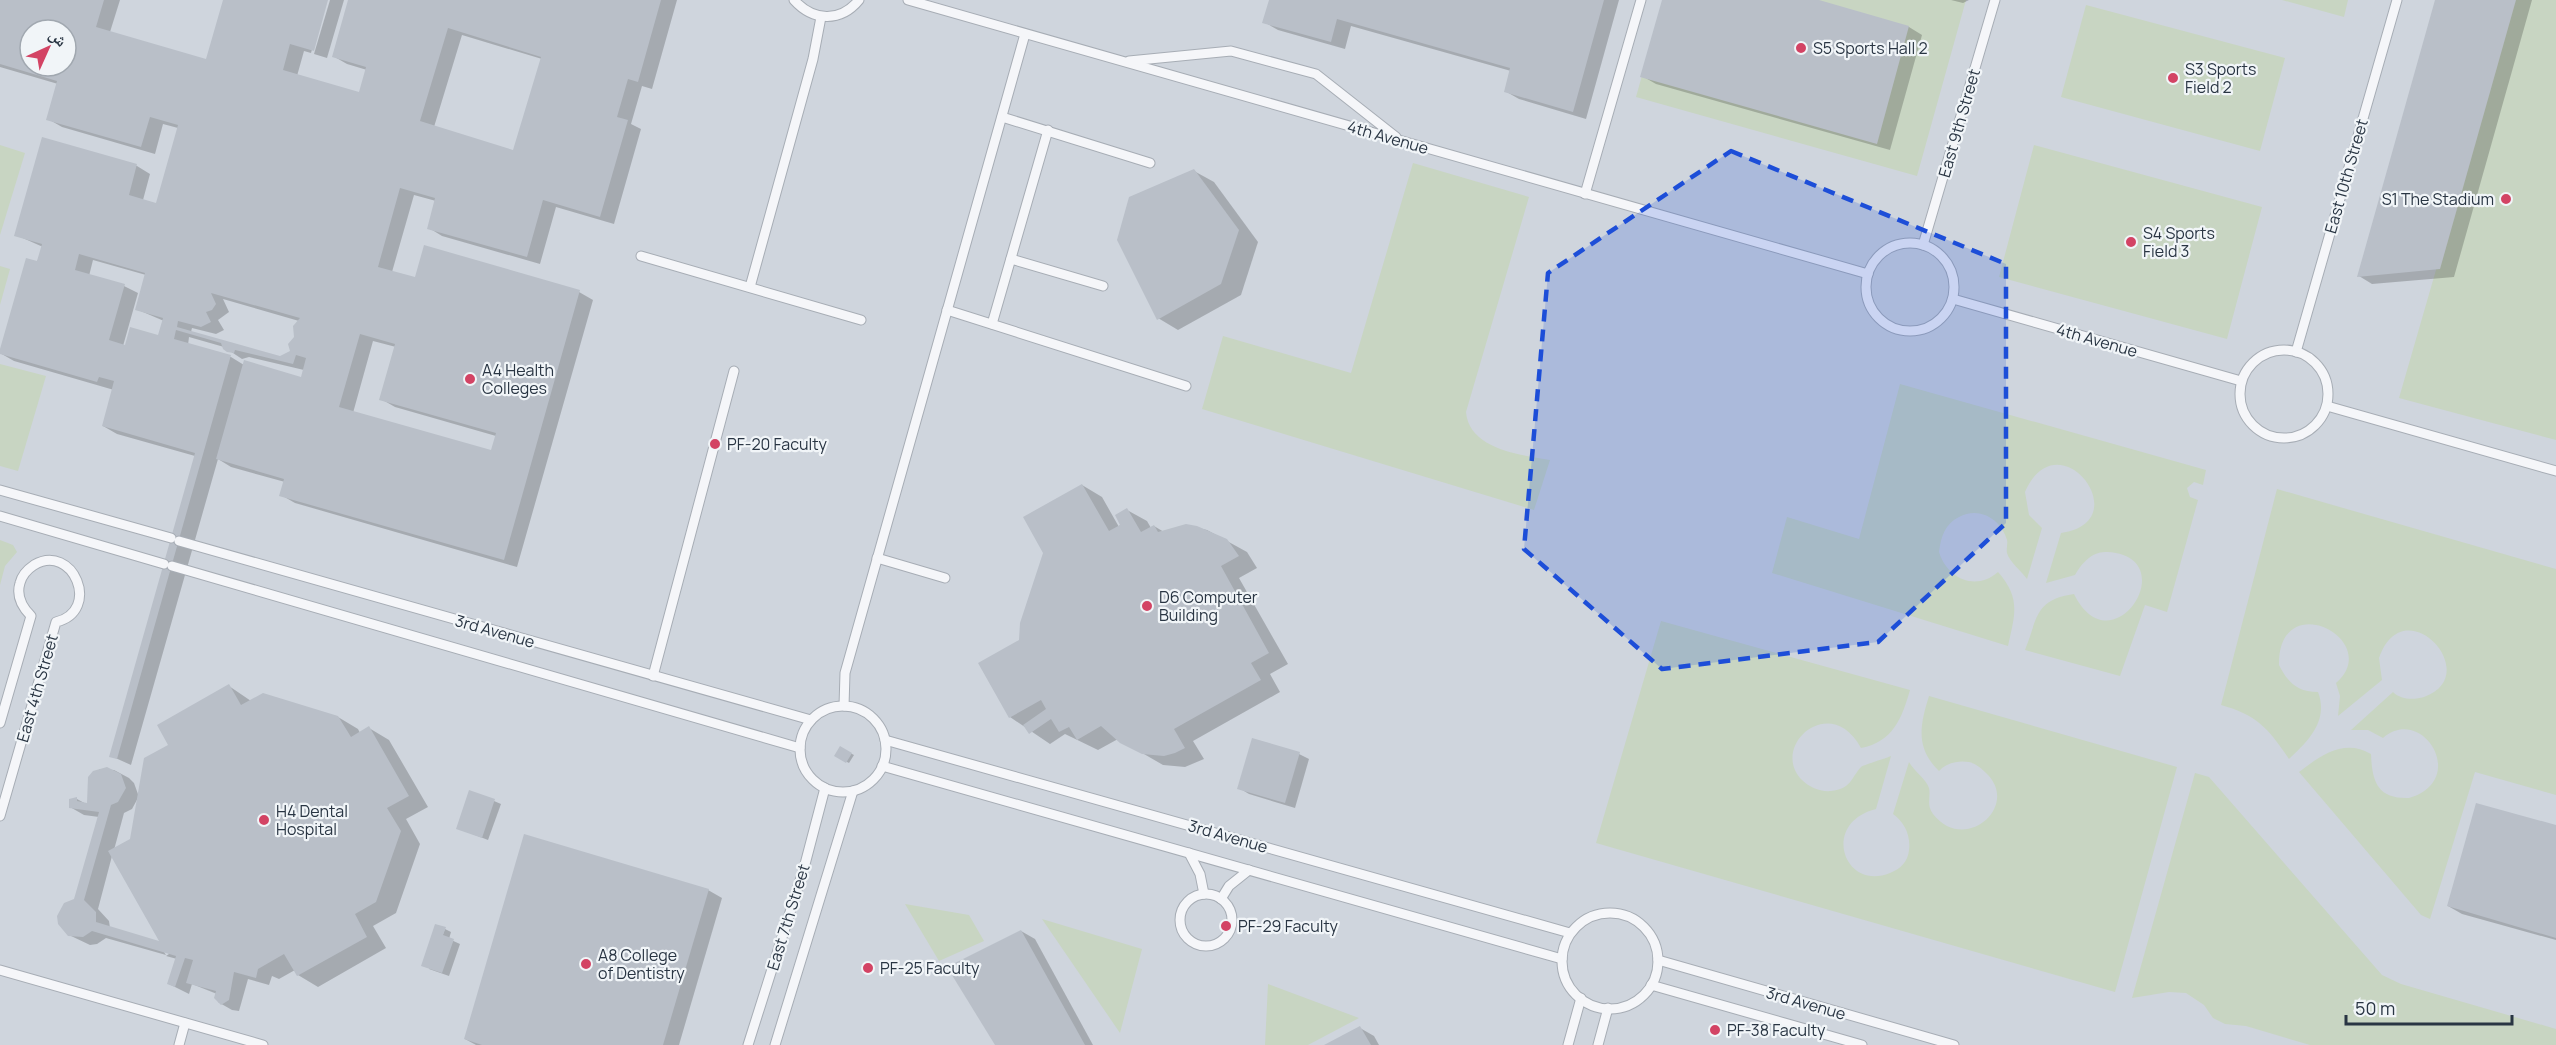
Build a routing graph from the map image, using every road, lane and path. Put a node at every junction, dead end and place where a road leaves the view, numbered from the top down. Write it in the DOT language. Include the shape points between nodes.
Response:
graph roads {
  1 [pos="794,0"];
  2 [pos="859,0"];
  3 [pos="908,0"];
  4 [pos="1641,0"];
  5 [pos="1995,0"];
  6 [pos="2397,0"];
  7 [pos="821,17"];
  8 [pos="1025,34"];
  9 [pos="1124,62"];
  10 [pos="1002,117"];
  11 [pos="1048,130"];
  12 [pos="1400,141"];
  13 [pos="1150,163"];
  14 [pos="1585,194"];
  15 [pos="1923,245"];
  16 [pos="641,256"];
  17 [pos="1011,259"];
  18 [pos="1868,274"];
  19 [pos="1103,286"];
  20 [pos="750,287"];
  21 [pos="1953,299"];
  22 [pos="947,310"];
  23 [pos="861,320"];
  24 [pos="993,324"];
  25 [pos="2296,352"];
  26 [pos="734,371"];
  27 [pos="2241,381"];
  28 [pos="1186,386"];
  29 [pos="2327,406"];
  30 [pos="2556,471"];
  31 [pos="0,490"];
  32 [pos="0,516"];
  33 [pos="877,558"];
  34 [pos="945,578"];
  35 [pos="653,676"];
  36 [pos="844,706"];
  37 [pos="811,720"];
  38 [pos="0,723"];
  39 [pos="885,740"];
  40 [pos="800,748"];
  41 [pos="882,766"];
  42 [pos="825,788"];
  43 [pos="853,790"];
  44 [pos="0,816"];
  45 [pos="1189,853"];
  46 [pos="1249,870"];
  47 [pos="1204,894"];
  48 [pos="1221,899"];
  49 [pos="1570,933"];
  50 [pos="1562,959"];
  51 [pos="1658,960"];
  52 [pos="0,970"];
  53 [pos="1651,985"];
  54 [pos="1581,998"];
  55 [pos="1608,1008"];
  56 [pos="185,1023"];
  57 [pos="179,1045"];
  58 [pos="263,1045"];
  59 [pos="748,1045"];
  60 [pos="775,1045"];
  61 [pos="1568,1045"];
  62 [pos="1598,1045"];
  63 [pos="1862,1045"];
  64 [pos="1954,1045"];
  1 -- 7 [label="lane"];
  2 -- 7 [label="lane" via="843,14"];
  3 -- 8 [label="lane, 4th Avenue"];
  4 -- 14 [label="lane"];
  5 -- 15 [label="lane, East 9th Street"];
  6 -- 25 [label="lane, East 10th Street"];
  7 -- 20 [label="lane"];
  8 -- 9 [label="lane, 4th Avenue"];
  8 -- 10 [label="lane"];
  9 -- 12 [label="lane, 4th Avenue"];
  9 -- 12 [label="lane" via="1231,51 1316,74"];
  10 -- 11 [label="lane"];
  10 -- 22 [label="lane"];
  11 -- 13 [label="lane"];
  11 -- 17 [label="lane"];
  12 -- 14 [label="lane, 4th Avenue"];
  14 -- 18 [label="lane, 4th Avenue"];
  15 -- 18 [label="lane" via="1903,243 1891,247 1872,263"];
  15 -- 21 [label="lane" via="1947,262 1952,274"];
  16 -- 20 [label="lane"];
  17 -- 19 [label="lane"];
  17 -- 24 [label="lane"];
  18 -- 21 [label="lane" via="1866,288 1874,311 1882,321 1898,329 1917,331 1929,327 1948,310"];
  20 -- 23 [label="lane"];
  21 -- 27 [label="lane, 4th Avenue"];
  22 -- 24 [label="lane"];
  22 -- 33 [label="lane"];
  24 -- 28 [label="lane"];
  25 -- 27 [label="lane" via="2276,350 2264,354"];
  25 -- 29 [label="lane" via="2321,370 2326,381"];
  26 -- 35 [label="lane"];
  27 -- 29 [label="lane" via="2239,395 2247,419 2255,429 2278,439 2303,435 2322,418"];
  29 -- 30 [label="lane"];
  31 -- 35 [label="lane, 3rd Avenue"];
  32 -- 40 [label="lane, 3rd Avenue"];
  33 -- 34 [label="lane"];
  33 -- 36 [label="lane" via="845,673"];
  35 -- 37 [label="lane, 3rd Avenue"];
  36 -- 37 [label="lane" via="823,710"];
  36 -- 39 [label="lane" via="866,712"];
  37 -- 40 [label="lane" via="801,736"];
  38 -- 44 [label="lane, East 4th Street" via="31,616 21,602 20,583 24,574 39,562 58,562 67,566 79,582 80,601 69,616 56,622"];
  39 -- 41 [label="lane"];
  39 -- 49 [label="lane, 3rd Avenue"];
  40 -- 42 [label="lane" via="804,769"];
  41 -- 43 [label="lane" via="872,781"];
  41 -- 45 [label="lane, 3rd Avenue"];
  42 -- 43 [label="lane"];
  42 -- 59 [label="lane, East 7th Street"];
  43 -- 60 [label="lane, East 7th Street"];
  45 -- 46 [label="lane, 3rd Avenue"];
  45 -- 47 [label="lane" via="1200,874"];
  46 -- 48 [label="lane" via="1229,886"];
  46 -- 50 [label="lane, 3rd Avenue"];
  47 -- 48 [label="lane"];
  47 -- 48 [label="lane" via="1188,901 1180,917 1184,934 1198,945 1216,944 1229,932 1231,914"];
  49 -- 50 [label="lane"];
  49 -- 51 [label="lane" via="1599,914 1624,915 1645,928"];
  50 -- 54 [label="lane" via="1567,983"];
  51 -- 53 [label="lane"];
  51 -- 64 [label="lane, 3rd Avenue"];
  52 -- 56 [label="lane"];
  53 -- 55 [label="lane" via="1632,1003"];
  53 -- 63 [label="lane, 3rd Avenue"];
  54 -- 55 [label="lane"];
  54 -- 61 [label="lane"];
  55 -- 62 [label="lane"];
  56 -- 57 [label="lane"];
  56 -- 58 [label="lane"];
}
